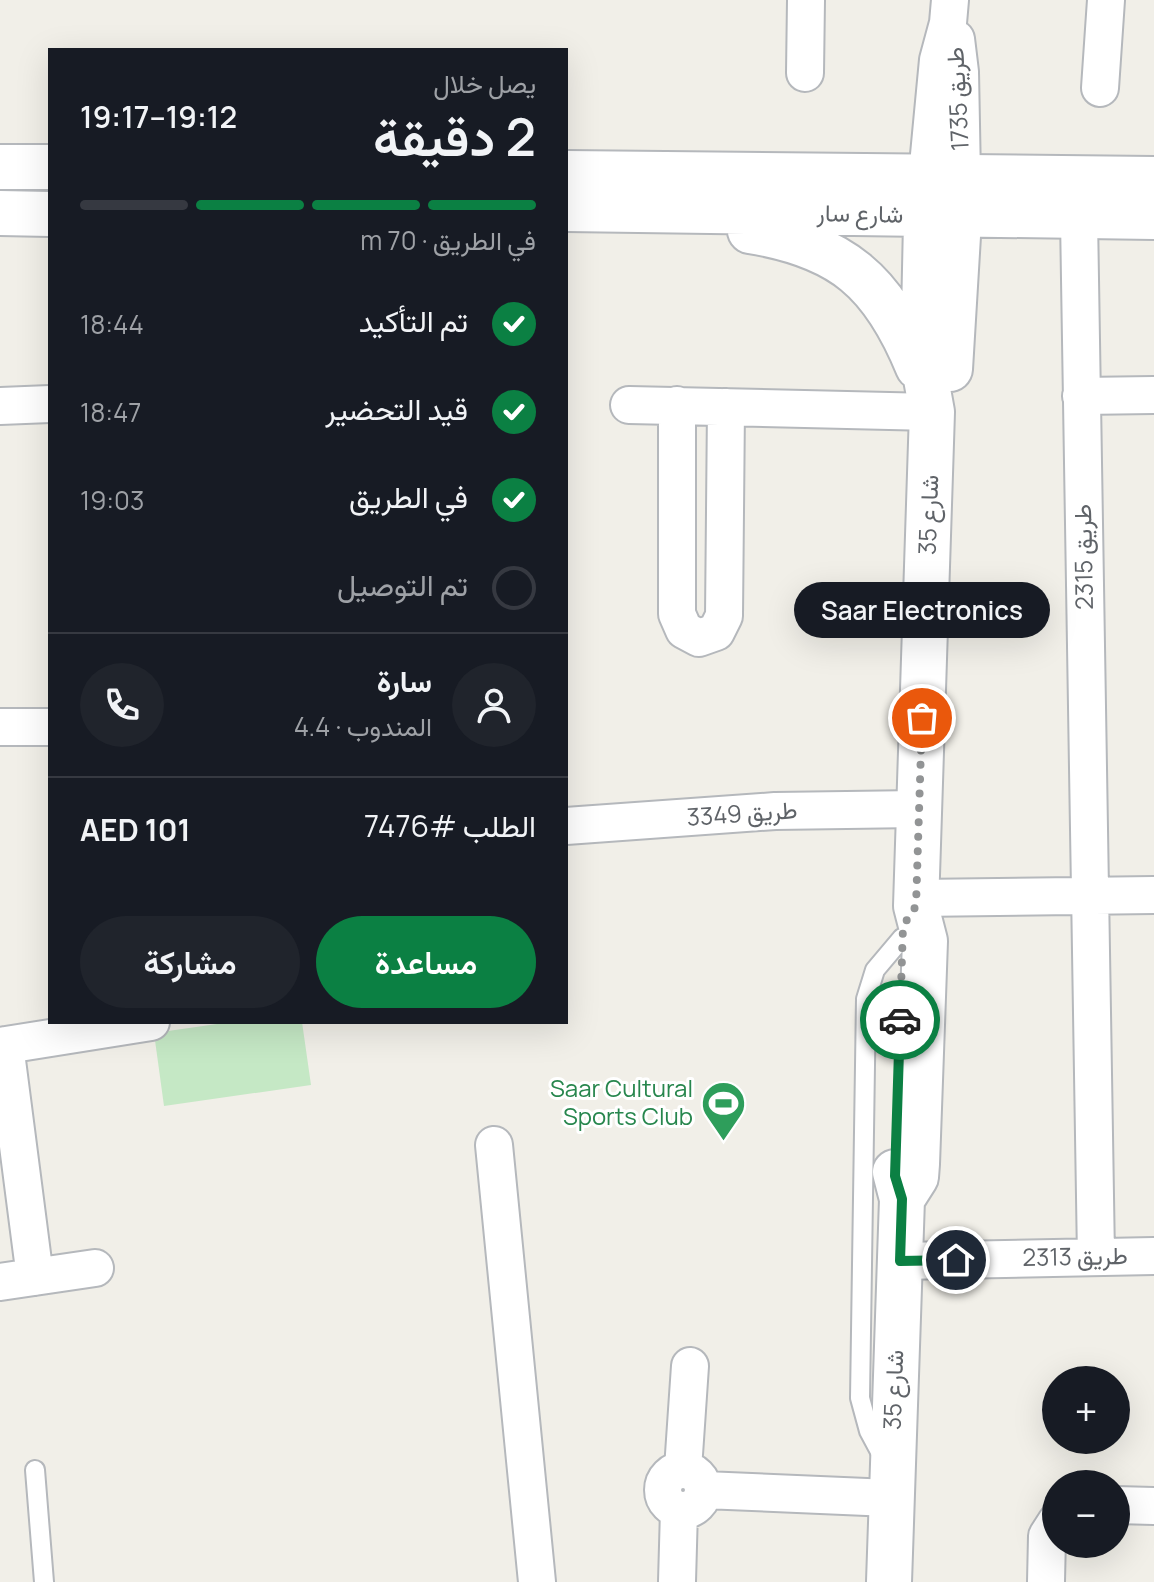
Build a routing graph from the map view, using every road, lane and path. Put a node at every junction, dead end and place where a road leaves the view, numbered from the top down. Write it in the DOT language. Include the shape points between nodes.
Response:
graph roads {
  1 [pos="806,0"];
  2 [pos="1106,0"];
  3 [pos="949,11"];
  4 [pos="805,73"];
  5 [pos="1100,88"];
  6 [pos="0,167"];
  7 [pos="48,167"];
  8 [pos="568,173"];
  9 [pos="1154,179"];
  10 [pos="944,196"];
  11 [pos="638,208"];
  12 [pos="568,209"];
  13 [pos="0,213"];
  14 [pos="48,214"];
  15 [pos="1154,217"];
  16 [pos="1079,218"];
  17 [pos="1154,395"];
  18 [pos="1081,396"];
  19 [pos="929,398"];
  20 [pos="48,404"];
  21 [pos="629,405"];
  22 [pos="677,405"];
  23 [pos="0,406"];
  24 [pos="726,407"];
  25 [pos="0,727"];
  26 [pos="48,727"];
  27 [pos="918,809"];
  28 [pos="568,826"];
  29 [pos="1154,895"];
  30 [pos="1090,896"];
  31 [pos="912,914"];
  32 [pos="139,1024"];
  33 [pos="3,1046"];
  34 [pos="494,1145"];
  35 [pos="1154,1256"];
  36 [pos="1096,1257"];
  37 [pos="900,1261"];
  38 [pos="95,1268"];
  39 [pos="35,1277"];
  40 [pos="0,1282"];
  41 [pos="690,1366"];
  42 [pos="35,1470"];
  43 [pos="890,1484"];
  44 [pos="688,1490"];
  45 [pos="1130,1505"];
  46 [pos="1154,1506"];
  47 [pos="1047,1558"];
  48 [pos="44,1582"];
  49 [pos="537,1582"];
  50 [pos="677,1582"];
  51 [pos="889,1582"];
  52 [pos="1046,1582"];
  1 -- 4 [label="street"];
  2 -- 5 [label="street"];
  3 -- 10 [label="street, طريق 1735" via="938,60"];
  6 -- 7 [label="street"];
  8 -- 10 [label="street, شارع سار"];
  9 -- 10 [label="street, شارع سار"];
  10 -- 11 [label="street, شارع سار"];
  10 -- 16 [label="street, شارع سار"];
  10 -- 19 [label="street, شارع 35" via="950,369"];
  11 -- 12 [label="street, شارع سار"];
  11 -- 19 [label="street" via="786,237 829,253 883,298"];
  13 -- 14 [label="street"];
  15 -- 16 [label="street, شارع سار"];
  16 -- 18 [label="street, طريق 2315"];
  17 -- 18 [label="street"];
  18 -- 30 [label="street, طريق 2315"];
  19 -- 24 [label="street"];
  19 -- 27 [label="street, شارع 35"];
  20 -- 23 [label="street"];
  21 -- 22 [label="street"];
  22 -- 24 [label="street"];
  22 -- 24 [label="street" via="677,614 684,630 699,638 716,632 724,616"];
  25 -- 26 [label="street"];
  27 -- 28 [label="street, طريق 3349" via="775,811"];
  27 -- 31 [label="street, شارع 35"];
  29 -- 30 [label="street"];
  30 -- 31 [label="street"];
  30 -- 36 [label="street, طريق 2315"];
  31 -- 37 [label="street, شارع 35" via="922,917 925,941 916,1177 902,1199"];
  31 -- 43 [label="lane" via="875,970 866,1014 860,1398"];
  32 -- 33 [label="street"];
  33 -- 39 [label="street"];
  34 -- 49 [label="street"];
  35 -- 36 [label="street, طريق 2313"];
  36 -- 37 [label="street, طريق 2313"];
  37 -- 43 [label="street, شارع 35"];
  38 -- 39 [label="street"];
  39 -- 40 [label="street"];
  41 -- 44 [label="street"];
  42 -- 48 [label="lane"];
  43 -- 44 [label="street"];
  43 -- 51 [label="street, شارع 35"];
  44 -- 50 [label="street"];
  45 -- 46 [label="street"];
  47 -- 52 [label="street"];
}
